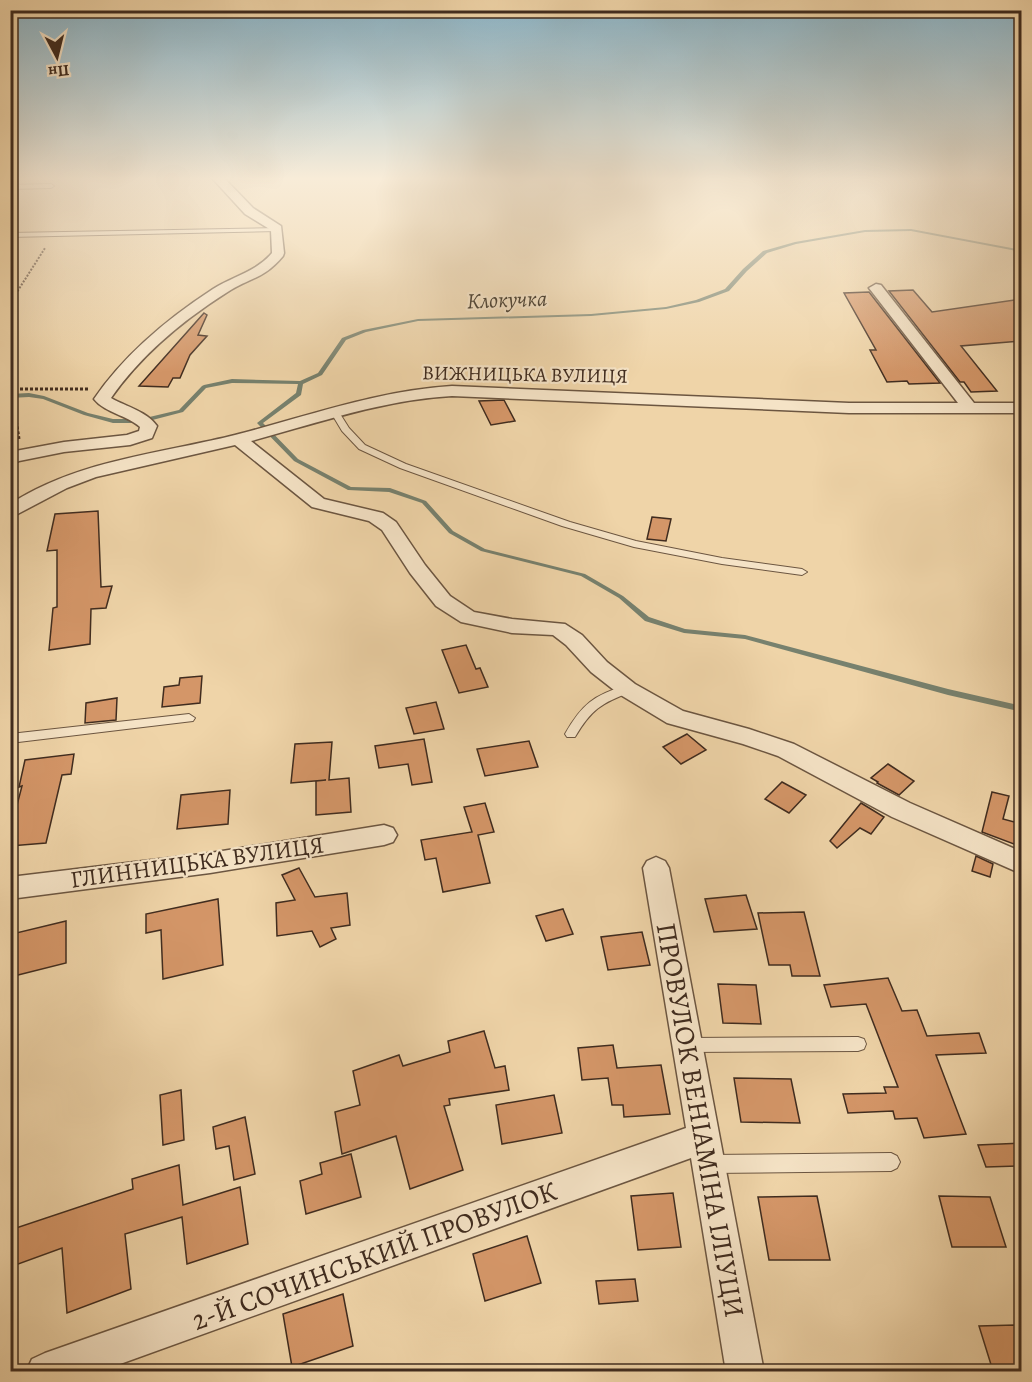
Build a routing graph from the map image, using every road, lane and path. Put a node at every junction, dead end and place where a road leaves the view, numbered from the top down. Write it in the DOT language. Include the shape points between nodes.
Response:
graph roads {
  1 [pos="49,242"];
  2 [pos="278,242"];
  3 [pos="876,288"];
  4 [pos="10,303"];
  5 [pos="10,389"];
  6 [pos="108,389"];
  7 [pos="969,407"];
  8 [pos="1022,408"];
  9 [pos="10,409"];
  10 [pos="334,411"];
  11 [pos="244,437"];
  12 [pos="12,459"];
  13 [pos="10,513"];
  14 [pos="802,572"];
  15 [pos="627,689"];
  16 [pos="189,718"];
  17 [pos="571,734"];
  18 [pos="10,739"];
  19 [pos="384,835"];
  20 [pos="1022,864"];
  21 [pos="656,868"];
  22 [pos="10,888"];
  23 [pos="858,1044"];
  24 [pos="689,1045"];
  25 [pos="705,1151"];
  26 [pos="891,1162"];
  27 [pos="45,1371"];
  28 [pos="745,1371"];
  1 -- 4 [label="path"];
  2 -- 6 [label="street" via="278,253 262,271 235,281 176,323"];
  3 -- 7 [label="street"];
  5 -- 6 [label="path"];
  6 -- 12 [label="street" via="102,399 145,421 146,434"];
  7 -- 8 [label="street, ВИЖНИЦЬКА ВУЛИЦЯ"];
  7 -- 10 [label="street, ВИЖНИЦЬКА ВУЛИЦЯ" via="849,408 452,391 406,395"];
  9 -- 12 [label="path" via="15,413 19,440"];
  10 -- 11 [label="street, ВИЖНИЦЬКА ВУЛИЦЯ"];
  10 -- 14 [label="lane" via="362,447 413,470 566,524 634,544"];
  11 -- 13 [label="street, ВИЖНИЦЬКА ВУЛИЦЯ" via="76,477 27,500"];
  11 -- 15 [label="street" via="318,503 376,517 389,526 442,602 468,617 512,626 558,629"];
  15 -- 17 [label="lane" via="597,700 586,709"];
  15 -- 20 [label="street" via="675,717 786,750 901,810"];
  16 -- 18 [label="lane"];
  19 -- 22 [label="street, ГЛИННИЦЬКА ВУЛИЦЯ"];
  21 -- 24 [label="street, ПРОВУЛОК ВЕНІАМІНА ІЛІУЦИ"];
  23 -- 24 [label="lane"];
  24 -- 25 [label="street, ПРОВУЛОК ВЕНІАМІНА ІЛІУЦИ"];
  25 -- 26 [label="lane"];
  25 -- 27 [label="street, 2-Й СОЧИНСЬКИЙ ПРОВУЛОК"];
  25 -- 28 [label="street, ПРОВУЛОК ВЕНІАМІНА ІЛІУЦИ"];
}
